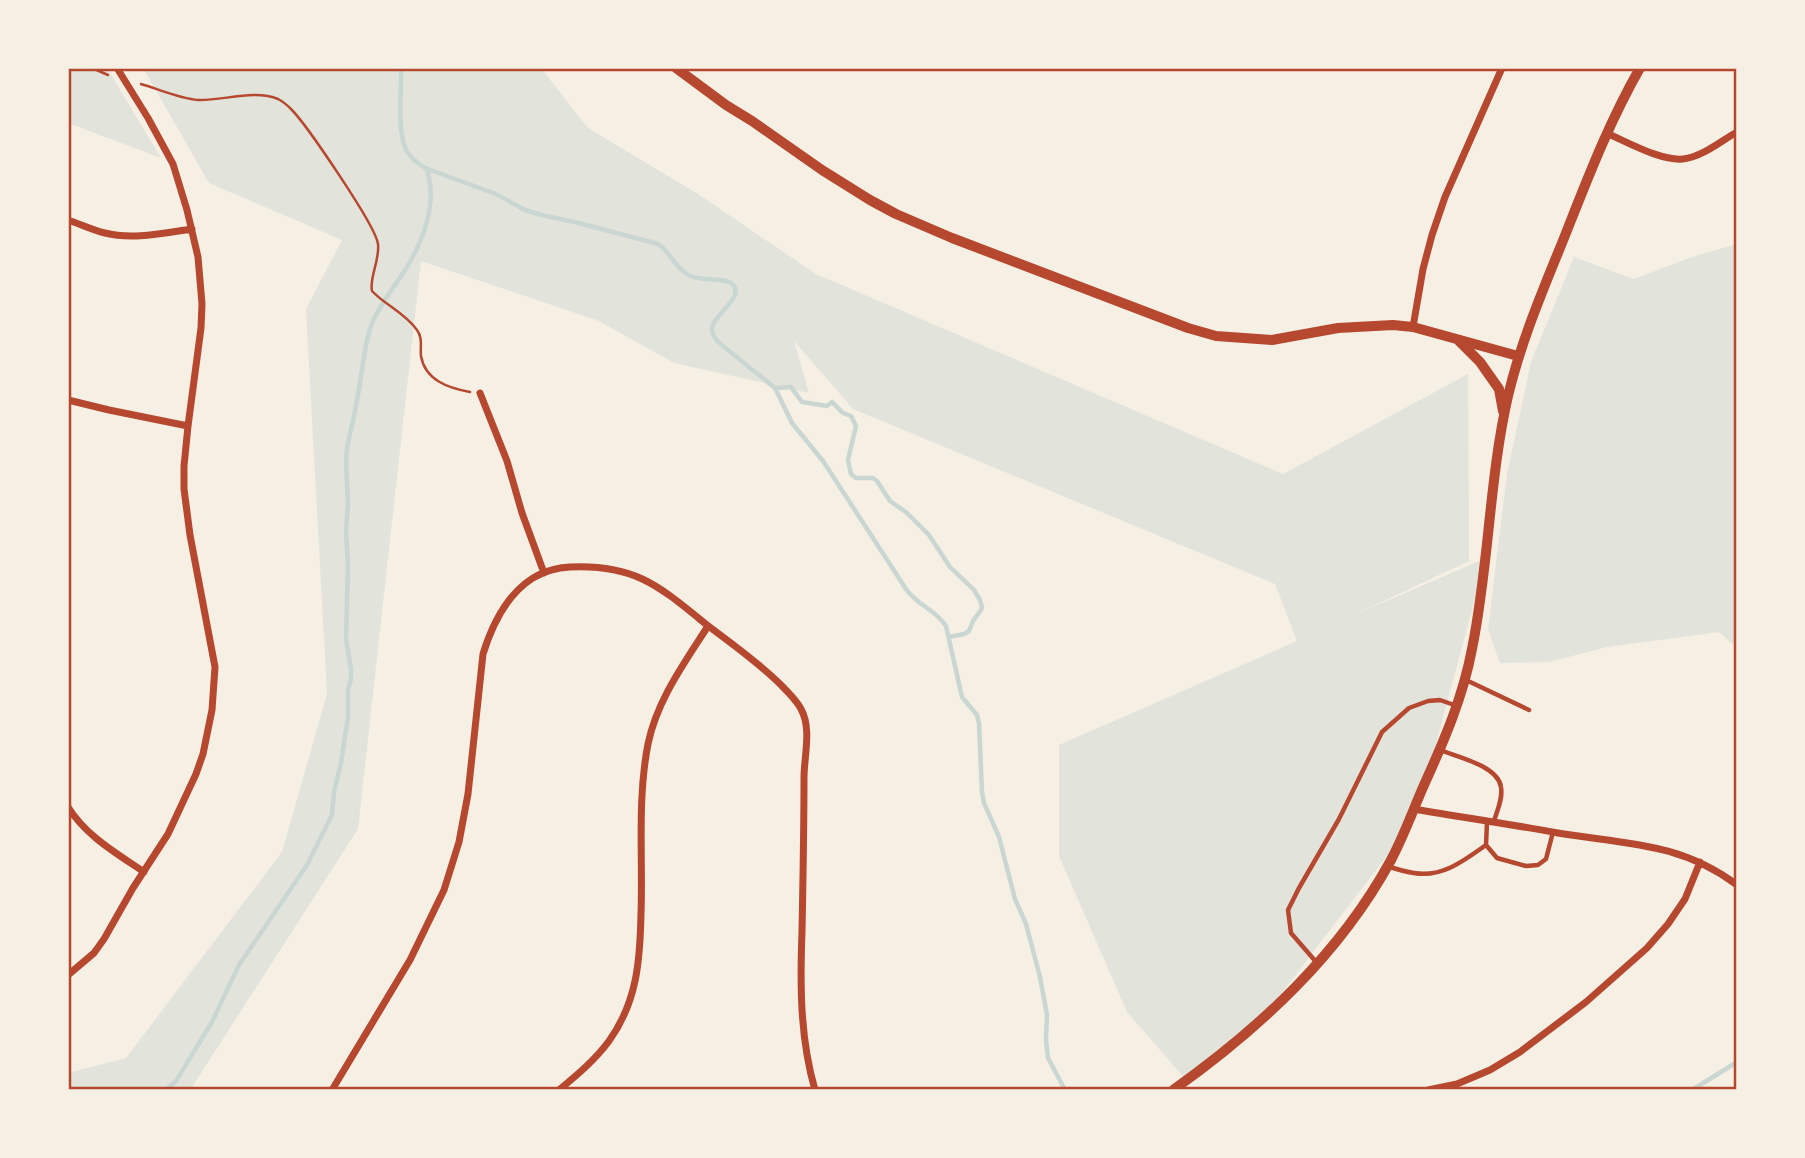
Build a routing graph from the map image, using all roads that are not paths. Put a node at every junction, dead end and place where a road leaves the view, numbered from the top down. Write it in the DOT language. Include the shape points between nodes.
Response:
graph roads {
  1 [pos="117,68"];
  2 [pos="677,68"];
  3 [pos="1502,68"];
  4 [pos="1640,68"];
  5 [pos="1737,132"];
  6 [pos="1606,133"];
  7 [pos="68,220"];
  8 [pos="192,229"];
  9 [pos="1413,327"];
  10 [pos="1455,338"];
  11 [pos="1518,356"];
  12 [pos="480,393"];
  13 [pos="68,400"];
  14 [pos="1504,415"];
  15 [pos="188,426"];
  16 [pos="544,572"];
  17 [pos="708,626"];
  18 [pos="1465,680"];
  19 [pos="1458,706"];
  20 [pos="1529,710"];
  21 [pos="1440,750"];
  22 [pos="68,807"];
  23 [pos="1413,808"];
  24 [pos="1490,821"];
  25 [pos="1553,832"];
  26 [pos="1486,845"];
  27 [pos="1700,862"];
  28 [pos="1387,866"];
  29 [pos="144,872"];
  30 [pos="1737,885"];
  31 [pos="1317,963"];
  32 [pos="68,975"];
  33 [pos="332,1090"];
  34 [pos="559,1090"];
  35 [pos="815,1090"];
  36 [pos="1173,1090"];
  37 [pos="1428,1090"];
  1 -- 8 [label="street" via="173,164"];
  2 -- 9 [label="street" via="822,170 896,214 1188,328 1216,336 1272,340 1338,328"];
  3 -- 9 [label="street" via="1438,216 1426,252"];
  4 -- 6 [label="street"];
  5 -- 6 [label="street" via="1684,159 1665,158"];
  6 -- 11 [label="street"];
  7 -- 8 [label="street" via="123,236"];
  8 -- 15 [label="street" via="202,304"];
  9 -- 10 [label="street"];
  10 -- 11 [label="street"];
  10 -- 14 [label="street" via="1499,388"];
  11 -- 14 [label="street"];
  12 -- 16 [label="street"];
  13 -- 15 [label="street"];
  14 -- 18 [label="street" via="1478,616"];
  15 -- 29 [label="street" via="186,512 215,667 212,710 196,774"];
  16 -- 17 [label="street" via="572,566 629,572"];
  16 -- 33 [label="street" via="508,600 483,654 468,794 444,890 410,960"];
  17 -- 34 [label="street" via="670,687 649,741 642,794 635,984 608,1042"];
  17 -- 35 [label="street" via="774,678 802,710 807,731 802,1003"];
  18 -- 19 [label="street"];
  18 -- 20 [label="lane"];
  19 -- 21 [label="street"];
  19 -- 31 [label="lane" via="1428,701 1409,708 1382,732 1288,910 1291,933"];
  21 -- 23 [label="street"];
  21 -- 24 [label="lane" via="1496,775 1502,786 1501,801"];
  22 -- 29 [label="street" via="99,841"];
  23 -- 24 [label="street"];
  23 -- 28 [label="street"];
  24 -- 25 [label="street"];
  24 -- 26 [label="lane"];
  25 -- 26 [label="lane" via="1546,859 1538,865 1497,858"];
  25 -- 27 [label="street" via="1637,843"];
  26 -- 28 [label="lane" via="1435,874"];
  27 -- 30 [label="street"];
  27 -- 37 [label="street" via="1685,899 1663,930 1586,1002 1490,1070"];
  28 -- 31 [label="street"];
  29 -- 32 [label="street" via="94,953"];
  31 -- 36 [label="street" via="1250,1031"];
}
